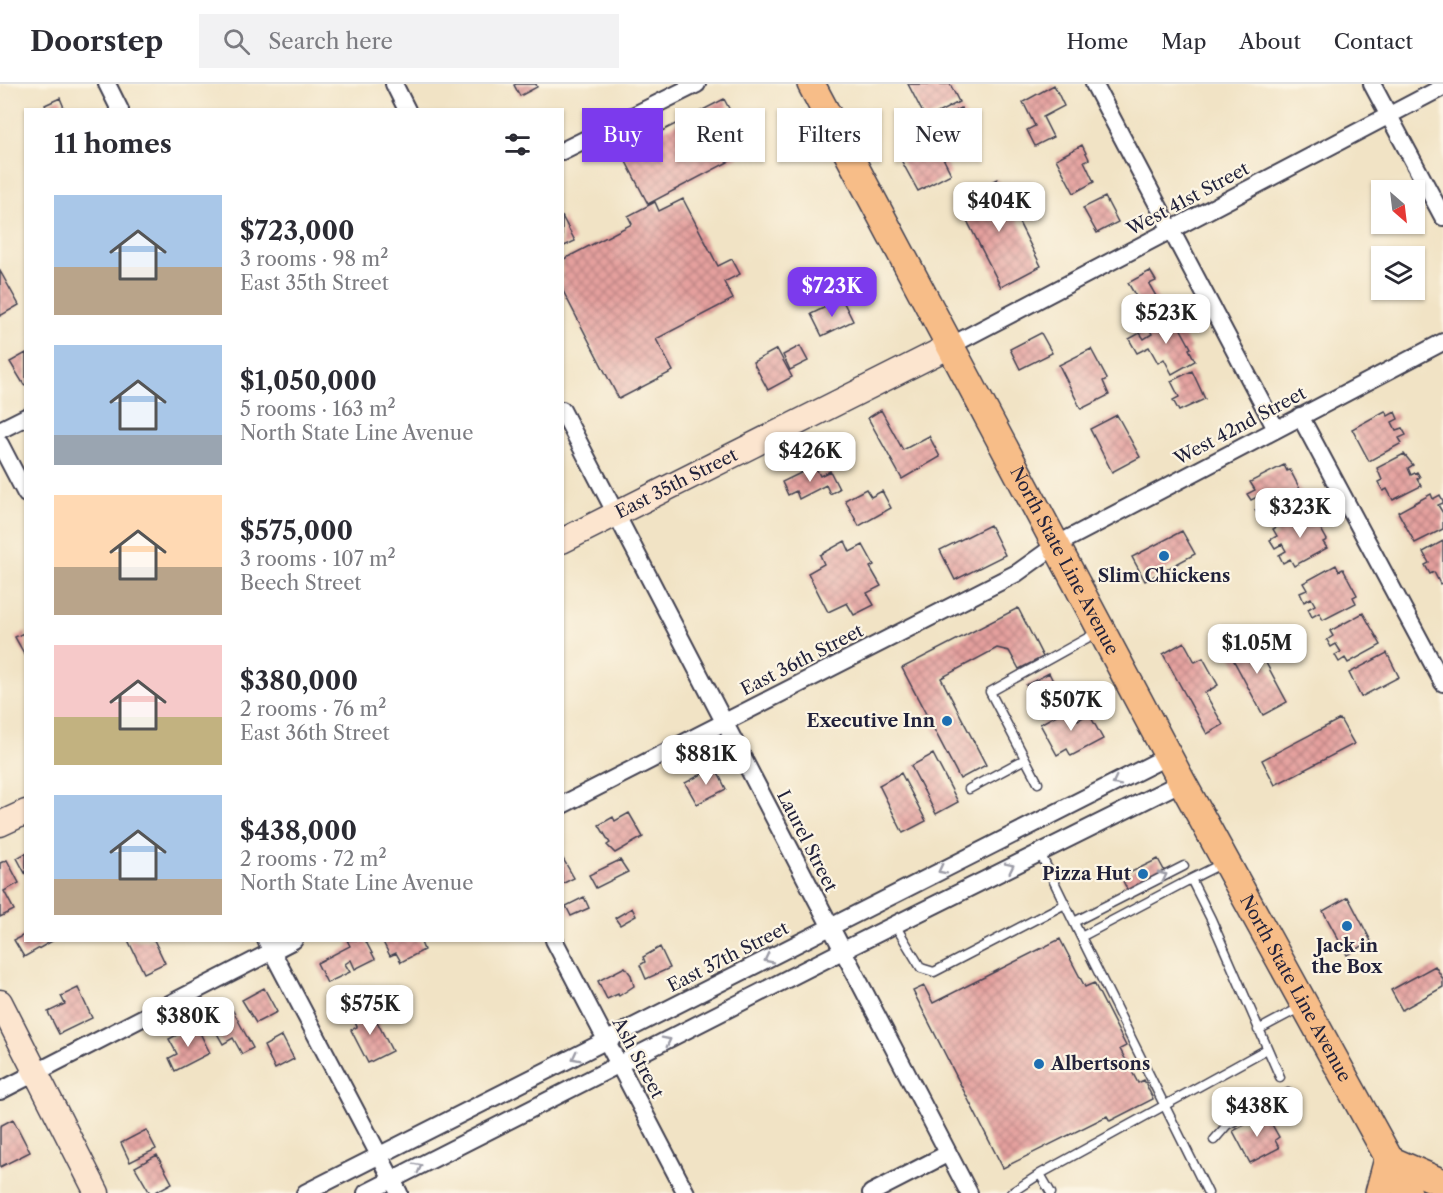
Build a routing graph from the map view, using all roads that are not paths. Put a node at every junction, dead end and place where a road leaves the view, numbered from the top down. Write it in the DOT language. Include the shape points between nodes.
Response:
graph roads {
  1 [pos="107,84"];
  2 [pos="394,84"];
  3 [pos="697,84"];
  4 [pos="811,84"];
  5 [pos="1094,84"];
  6 [pos="1372,84"];
  7 [pos="1443,87"];
  8 [pos="119,108"];
  9 [pos="406,108"];
  10 [pos="1389,115"];
  11 [pos="564,150"];
  12 [pos="1443,217"];
  13 [pos="1171,230"];
  14 [pos="1443,342"];
  15 [pos="950,346"];
  16 [pos="564,414"];
  17 [pos="1300,417"];
  18 [pos="24,418"];
  19 [pos="1276,429"];
  20 [pos="0,430"];
  21 [pos="0,444"];
  22 [pos="24,491"];
  23 [pos="616,514"];
  24 [pos="564,540"];
  25 [pos="1056,545"];
  26 [pos="1101,630"];
  27 [pos="1443,683"];
  28 [pos="724,722"];
  29 [pos="1168,756"];
  30 [pos="1025,759"];
  31 [pos="1182,782"];
  32 [pos="1038,783"];
  33 [pos="969,789"];
  34 [pos="564,804"];
  35 [pos="24,813"];
  36 [pos="0,824"];
  37 [pos="1040,853"];
  38 [pos="1226,861"];
  39 [pos="1184,866"];
  40 [pos="1191,879"];
  41 [pos="1065,904"];
  42 [pos="1074,922"];
  43 [pos="895,925"];
  44 [pos="830,927"];
  45 [pos="1081,937"];
  46 [pos="286,942"];
  47 [pos="555,942"];
  48 [pos="269,946"];
  49 [pos="842,951"];
  50 [pos="0,1002"];
  51 [pos="1305,1006"];
  52 [pos="1258,1030"];
  53 [pos="607,1041"];
  54 [pos="1267,1049"];
  55 [pos="620,1066"];
  56 [pos="35,1073"];
  57 [pos="1280,1077"];
  58 [pos="0,1091"];
  59 [pos="1288,1093"];
  60 [pos="1164,1104"];
  61 [pos="1214,1140"];
  62 [pos="947,1154"];
  63 [pos="379,1156"];
  64 [pos="1388,1159"];
  65 [pos="1040,1174"];
  66 [pos="1443,1183"];
  67 [pos="395,1187"];
  68 [pos="97,1193"];
  69 [pos="305,1193"];
  70 [pos="366,1193"];
  71 [pos="686,1193"];
  72 [pos="871,1193"];
  73 [pos="969,1193"];
  74 [pos="1011,1193"];
  75 [pos="1051,1193"];
  76 [pos="1208,1193"];
  77 [pos="1379,1193"];
  78 [pos="1408,1193"];
  1 -- 8 [label="street"];
  2 -- 9 [label="street"];
  3 -- 11 [label="street"];
  4 -- 15 [label="main road, North State Line Avenue"];
  5 -- 13 [label="street"];
  6 -- 10 [label="street"];
  7 -- 10 [label="street, West 41st Street"];
  10 -- 12 [label="street"];
  10 -- 13 [label="street, West 41st Street"];
  13 -- 15 [label="street, West 41st Street"];
  13 -- 19 [label="street"];
  14 -- 17 [label="street, West 42nd Street"];
  15 -- 23 [label="street, East 35th Street"];
  15 -- 25 [label="main road, North State Line Avenue"];
  16 -- 23 [label="street, Laurel Street"];
  17 -- 19 [label="street, West 42nd Street"];
  17 -- 27 [label="street"];
  18 -- 20 [label="street"];
  19 -- 25 [label="street, West 42nd Street"];
  21 -- 22 [label="street"];
  23 -- 24 [label="street, East 35th Street"];
  23 -- 28 [label="street, Laurel Street"];
  25 -- 26 [label="main road, North State Line Avenue"];
  25 -- 28 [label="street, East 36th Street" via="1017,573"];
  26 -- 29 [label="main road, North State Line Avenue"];
  26 -- 30 [label="lane" via="990,692"];
  28 -- 34 [label="street, East 36th Street"];
  28 -- 44 [label="street, Laurel Street"];
  29 -- 31 [label="main road, North State Line Avenue"];
  29 -- 44 [label="street, East 37th Street, one-way"];
  30 -- 32 [label="lane"];
  30 -- 33 [label="lane"];
  31 -- 37 [label="street"];
  31 -- 38 [label="main road, North State Line Avenue"];
  35 -- 36 [label="street"];
  37 -- 41 [label="lane"];
  43 -- 37 [label="street, one-way"];
  38 -- 40 [label="lane"];
  38 -- 51 [label="main road, North State Line Avenue"];
  42 -- 39 [label="lane, one-way"];
  40 -- 45 [label="lane"];
  40 -- 52 [label="lane"];
  41 -- 42 [label="lane"];
  41 -- 43 [label="lane" via="934,972 921,968"];
  42 -- 45 [label="lane"];
  43 -- 49 [label="street"];
  44 -- 49 [label="street, Laurel Street"];
  44 -- 53 [label="street, East 37th Street, one-way"];
  45 -- 60 [label="lane"];
  46 -- 48 [label="street"];
  47 -- 53 [label="street, Ash Street"];
  48 -- 56 [label="street"];
  48 -- 63 [label="street"];
  55 -- 49 [label="street, one-way"];
  49 -- 62 [label="street, Laurel Street"];
  50 -- 56 [label="street"];
  51 -- 52 [label="lane"];
  51 -- 64 [label="main road, North State Line Avenue"];
  52 -- 54 [label="lane"];
  53 -- 55 [label="street, Ash Street"];
  53 -- 63 [label="street, East 37th Street, one-way"];
  54 -- 57 [label="lane"];
  54 -- 60 [label="lane"];
  67 -- 55 [label="street, one-way"];
  55 -- 71 [label="street, Ash Street"];
  56 -- 58 [label="street"];
  56 -- 68 [label="street"];
  59 -- 61 [label="lane" via="1227,1125"];
  60 -- 65 [label="lane"];
  60 -- 76 [label="lane"];
  62 -- 72 [label="street"];
  62 -- 73 [label="street, Laurel Street"];
  63 -- 67 [label="street"];
  63 -- 69 [label="street, East 37th Street"];
  64 -- 66 [label="main road"];
  64 -- 77 [label="main road"];
  64 -- 78 [label="main road, North State Line Avenue"];
  65 -- 74 [label="lane"];
  65 -- 75 [label="lane"];
  67 -- 70 [label="street"];
}
